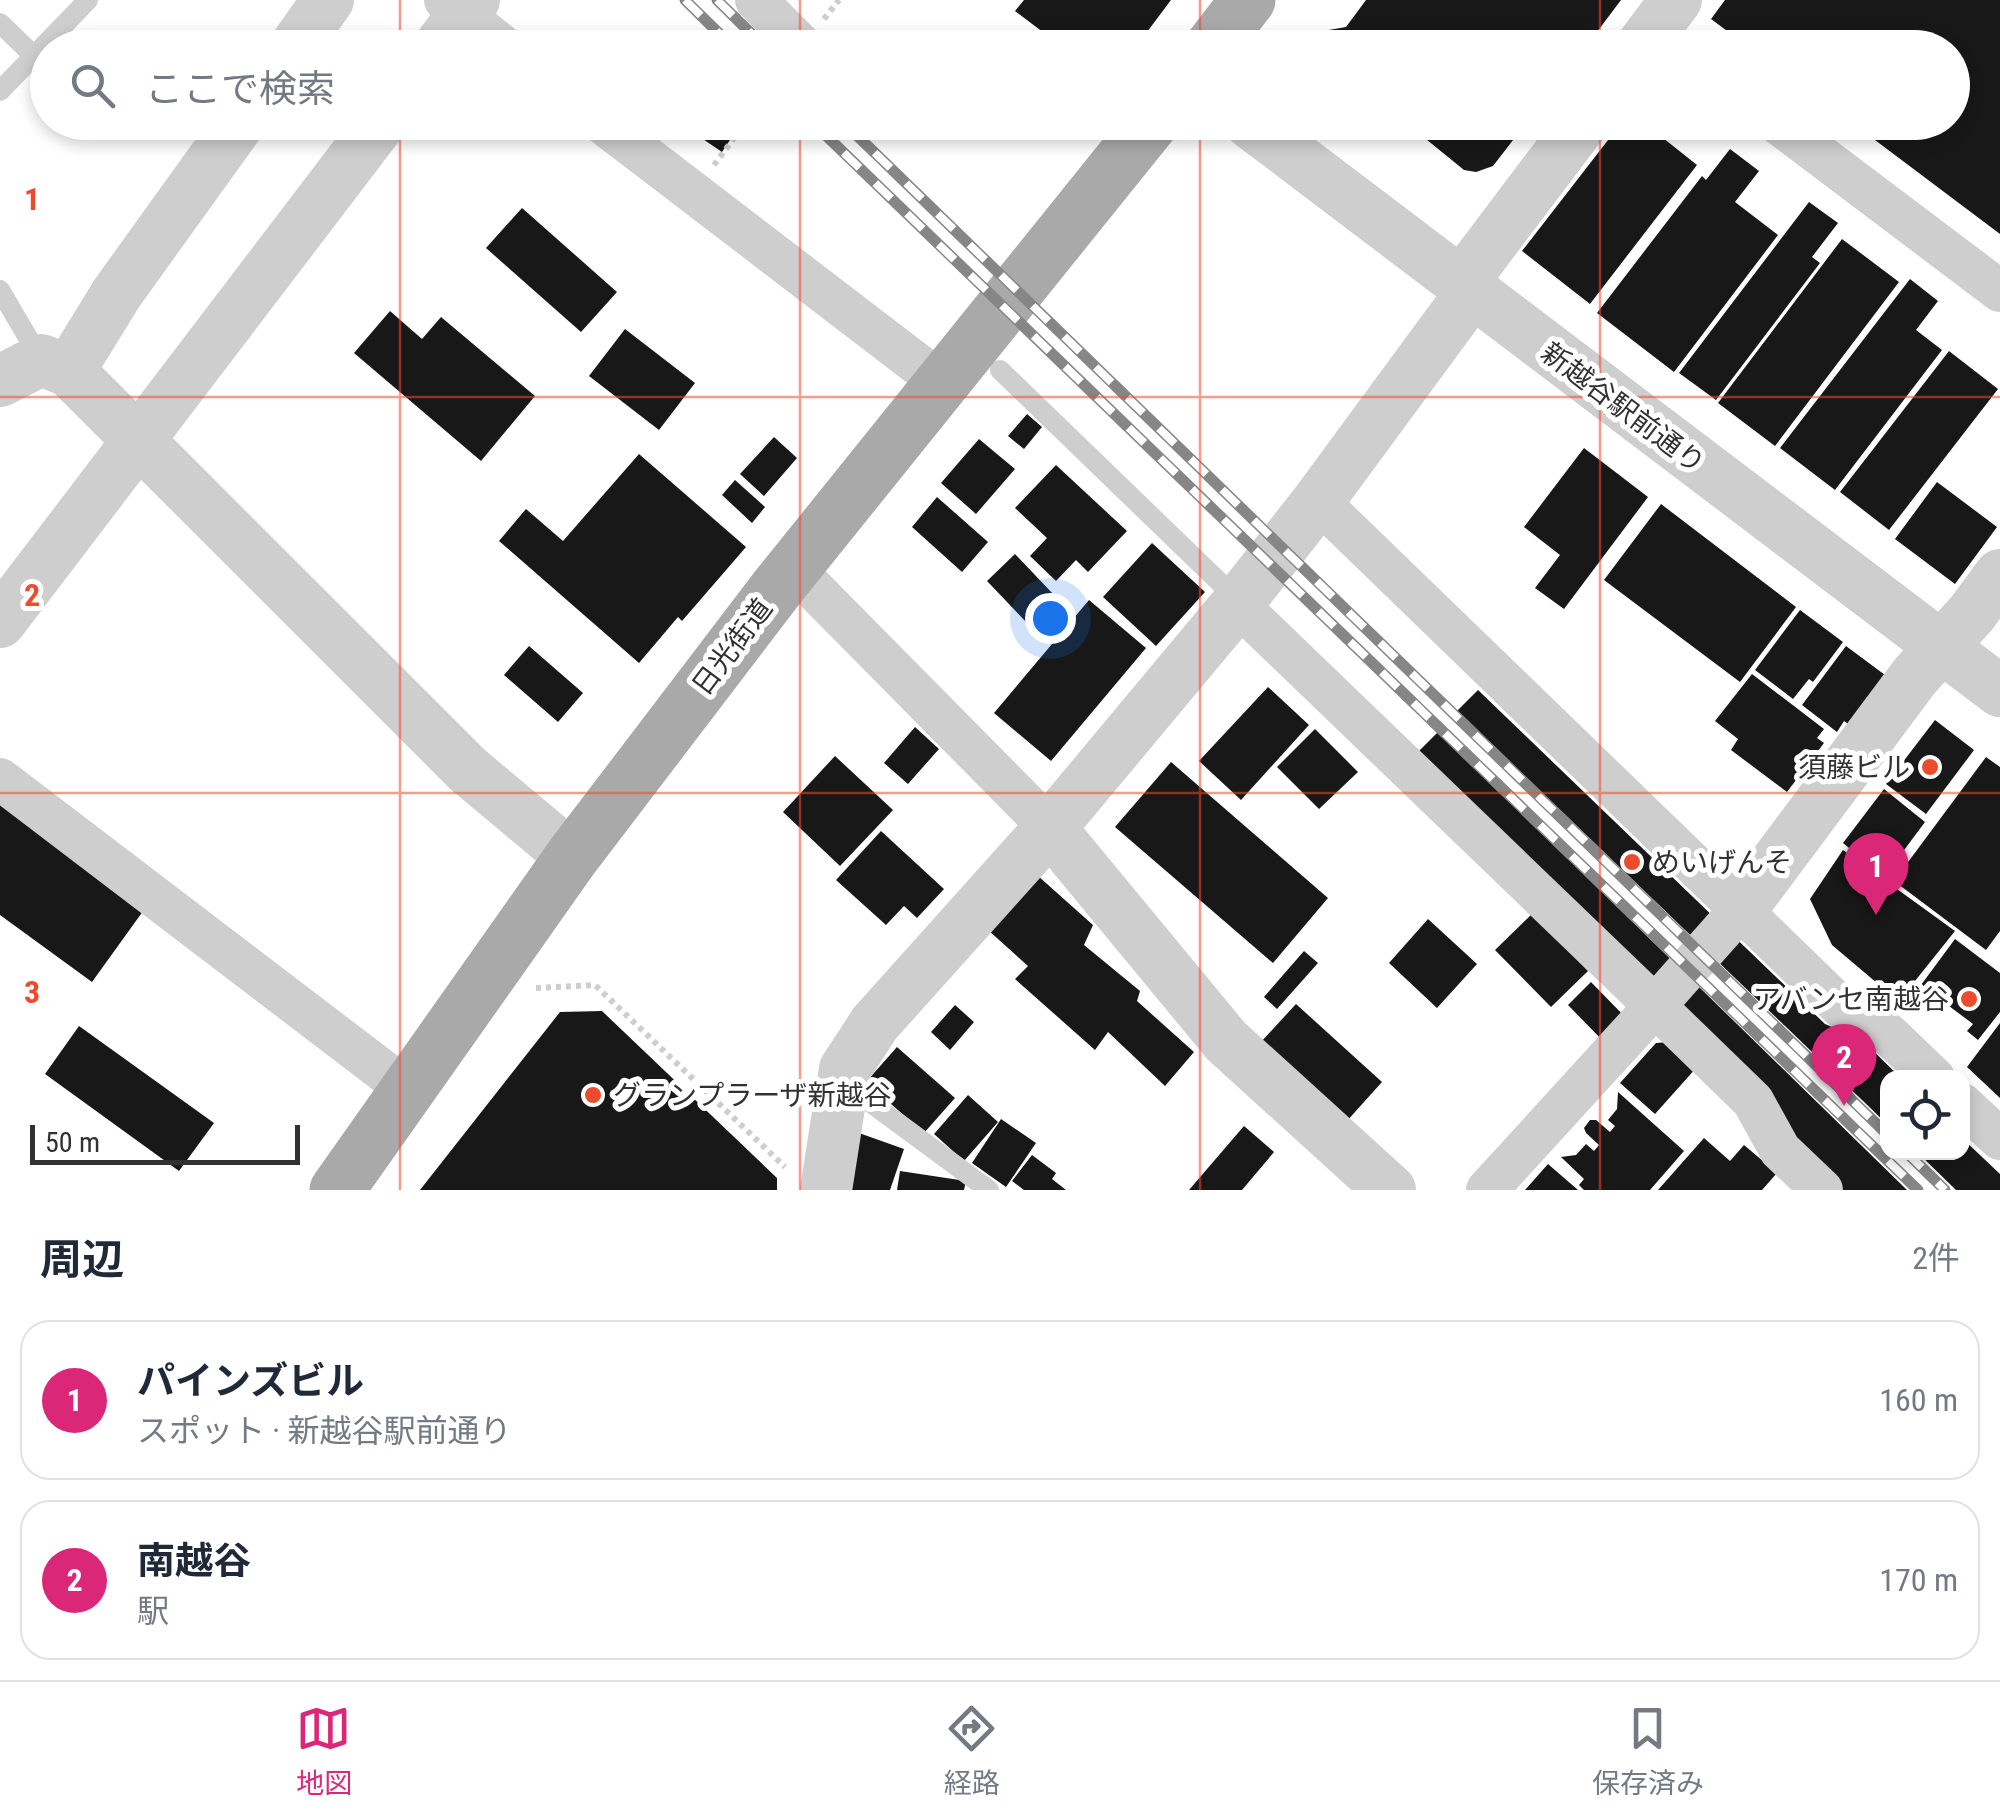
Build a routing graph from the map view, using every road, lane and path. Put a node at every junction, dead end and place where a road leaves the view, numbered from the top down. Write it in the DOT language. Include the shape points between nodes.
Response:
graph roads {
  1 [pos="88,0"];
  2 [pos="328,0"];
  3 [pos="756,0"];
  4 [pos="1248,0"];
  5 [pos="455,16"];
  6 [pos="0,23"];
  7 [pos="59,30"];
  8 [pos="307,30"];
  9 [pos="477,30"];
  10 [pos="786,30"];
  11 [pos="1226,30"];
  12 [pos="30,52"];
  13 [pos="30,60"];
  14 [pos="0,91"];
  15 [pos="227,140"];
  16 [pos="368,140"];
  17 [pos="624,140"];
  18 [pos="732,140"];
  19 [pos="1138,140"];
  20 [pos="1271,140"];
  21 [pos="1570,140"];
  22 [pos="1800,140"];
  23 [pos="692,194"];
  24 [pos="1466,289"];
  25 [pos="0,290"];
  26 [pos="2000,290"];
  27 [pos="1000,370"];
  28 [pos="37,371"];
  29 [pos="942,384"];
  30 [pos="139,442"];
  31 [pos="1318,502"];
  32 [pos="793,568"];
  33 [pos="2000,574"];
  34 [pos="1238,603"];
  35 [pos="0,622"];
  36 [pos="1941,648"];
  37 [pos="2000,692"];
  38 [pos="0,779"];
  39 [pos="1050,828"];
  40 [pos="572,857"];
  41 [pos="1741,909"];
  42 [pos="535,988"];
  43 [pos="1655,1006"];
  44 [pos="1925,1070"];
  45 [pos="840,1089"];
  46 [pos="408,1090"];
  47 [pos="1970,1111"];
  48 [pos="2000,1139"];
  49 [pos="810,1183"];
  50 [pos="336,1190"];
  51 [pos="989,1190"];
  52 [pos="1390,1190"];
  53 [pos="1487,1190"];
  54 [pos="1822,1190"];
  1 -- 7 [label="lane"];
  2 -- 8 [label="street"];
  3 -- 10 [label="street"];
  4 -- 11 [label="main road"];
  5 -- 9 [label="street"];
  6 -- 12 [label="lane"];
  13 -- 14 [label="lane"];
  15 -- 28 [label="street" via="117,292"];
  16 -- 30 [label="street"];
  17 -- 23 [label="street"];
  18 -- 23 [label="path"];
  19 -- 29 [label="main road, 日光街道"];
  20 -- 24 [label="street, 新越谷駅前通り"];
  21 -- 24 [label="street"];
  22 -- 26 [label="street"];
  23 -- 29 [label="street"];
  24 -- 31 [label="street"];
  24 -- 36 [label="street, 新越谷駅前通り"];
  25 -- 28 [label="lane"];
  27 -- 34 [label="lane"];
  28 -- 30 [label="street"];
  29 -- 32 [label="main road, 日光街道"];
  30 -- 35 [label="street"];
  30 -- 40 [label="street" via="467,769"];
  31 -- 34 [label="street"];
  31 -- 41 [label="street"];
  32 -- 39 [label="street"];
  32 -- 40 [label="main road, 日光街道"];
  33 -- 36 [label="street"];
  34 -- 39 [label="street"];
  34 -- 43 [label="street"];
  36 -- 37 [label="street, 新越谷駅前通り"];
  36 -- 41 [label="street"];
  38 -- 46 [label="street"];
  39 -- 45 [label="street" via="876,1024 844,1069"];
  39 -- 52 [label="street" via="1226,1041"];
  40 -- 46 [label="main road, 日光街道"];
  41 -- 43 [label="street"];
  41 -- 44 [label="street" via="1842,1008 1887,1034"];
  42 -- 49 [label="path" via="595,985"];
  43 -- 53 [label="street"];
  43 -- 54 [label="street" via="1753,1101 1780,1150"];
  45 -- 49 [label="street"];
  45 -- 51 [label="lane" via="860,1095"];
  46 -- 50 [label="main road, 日光街道"];
  47 -- 48 [label="street"];
}
